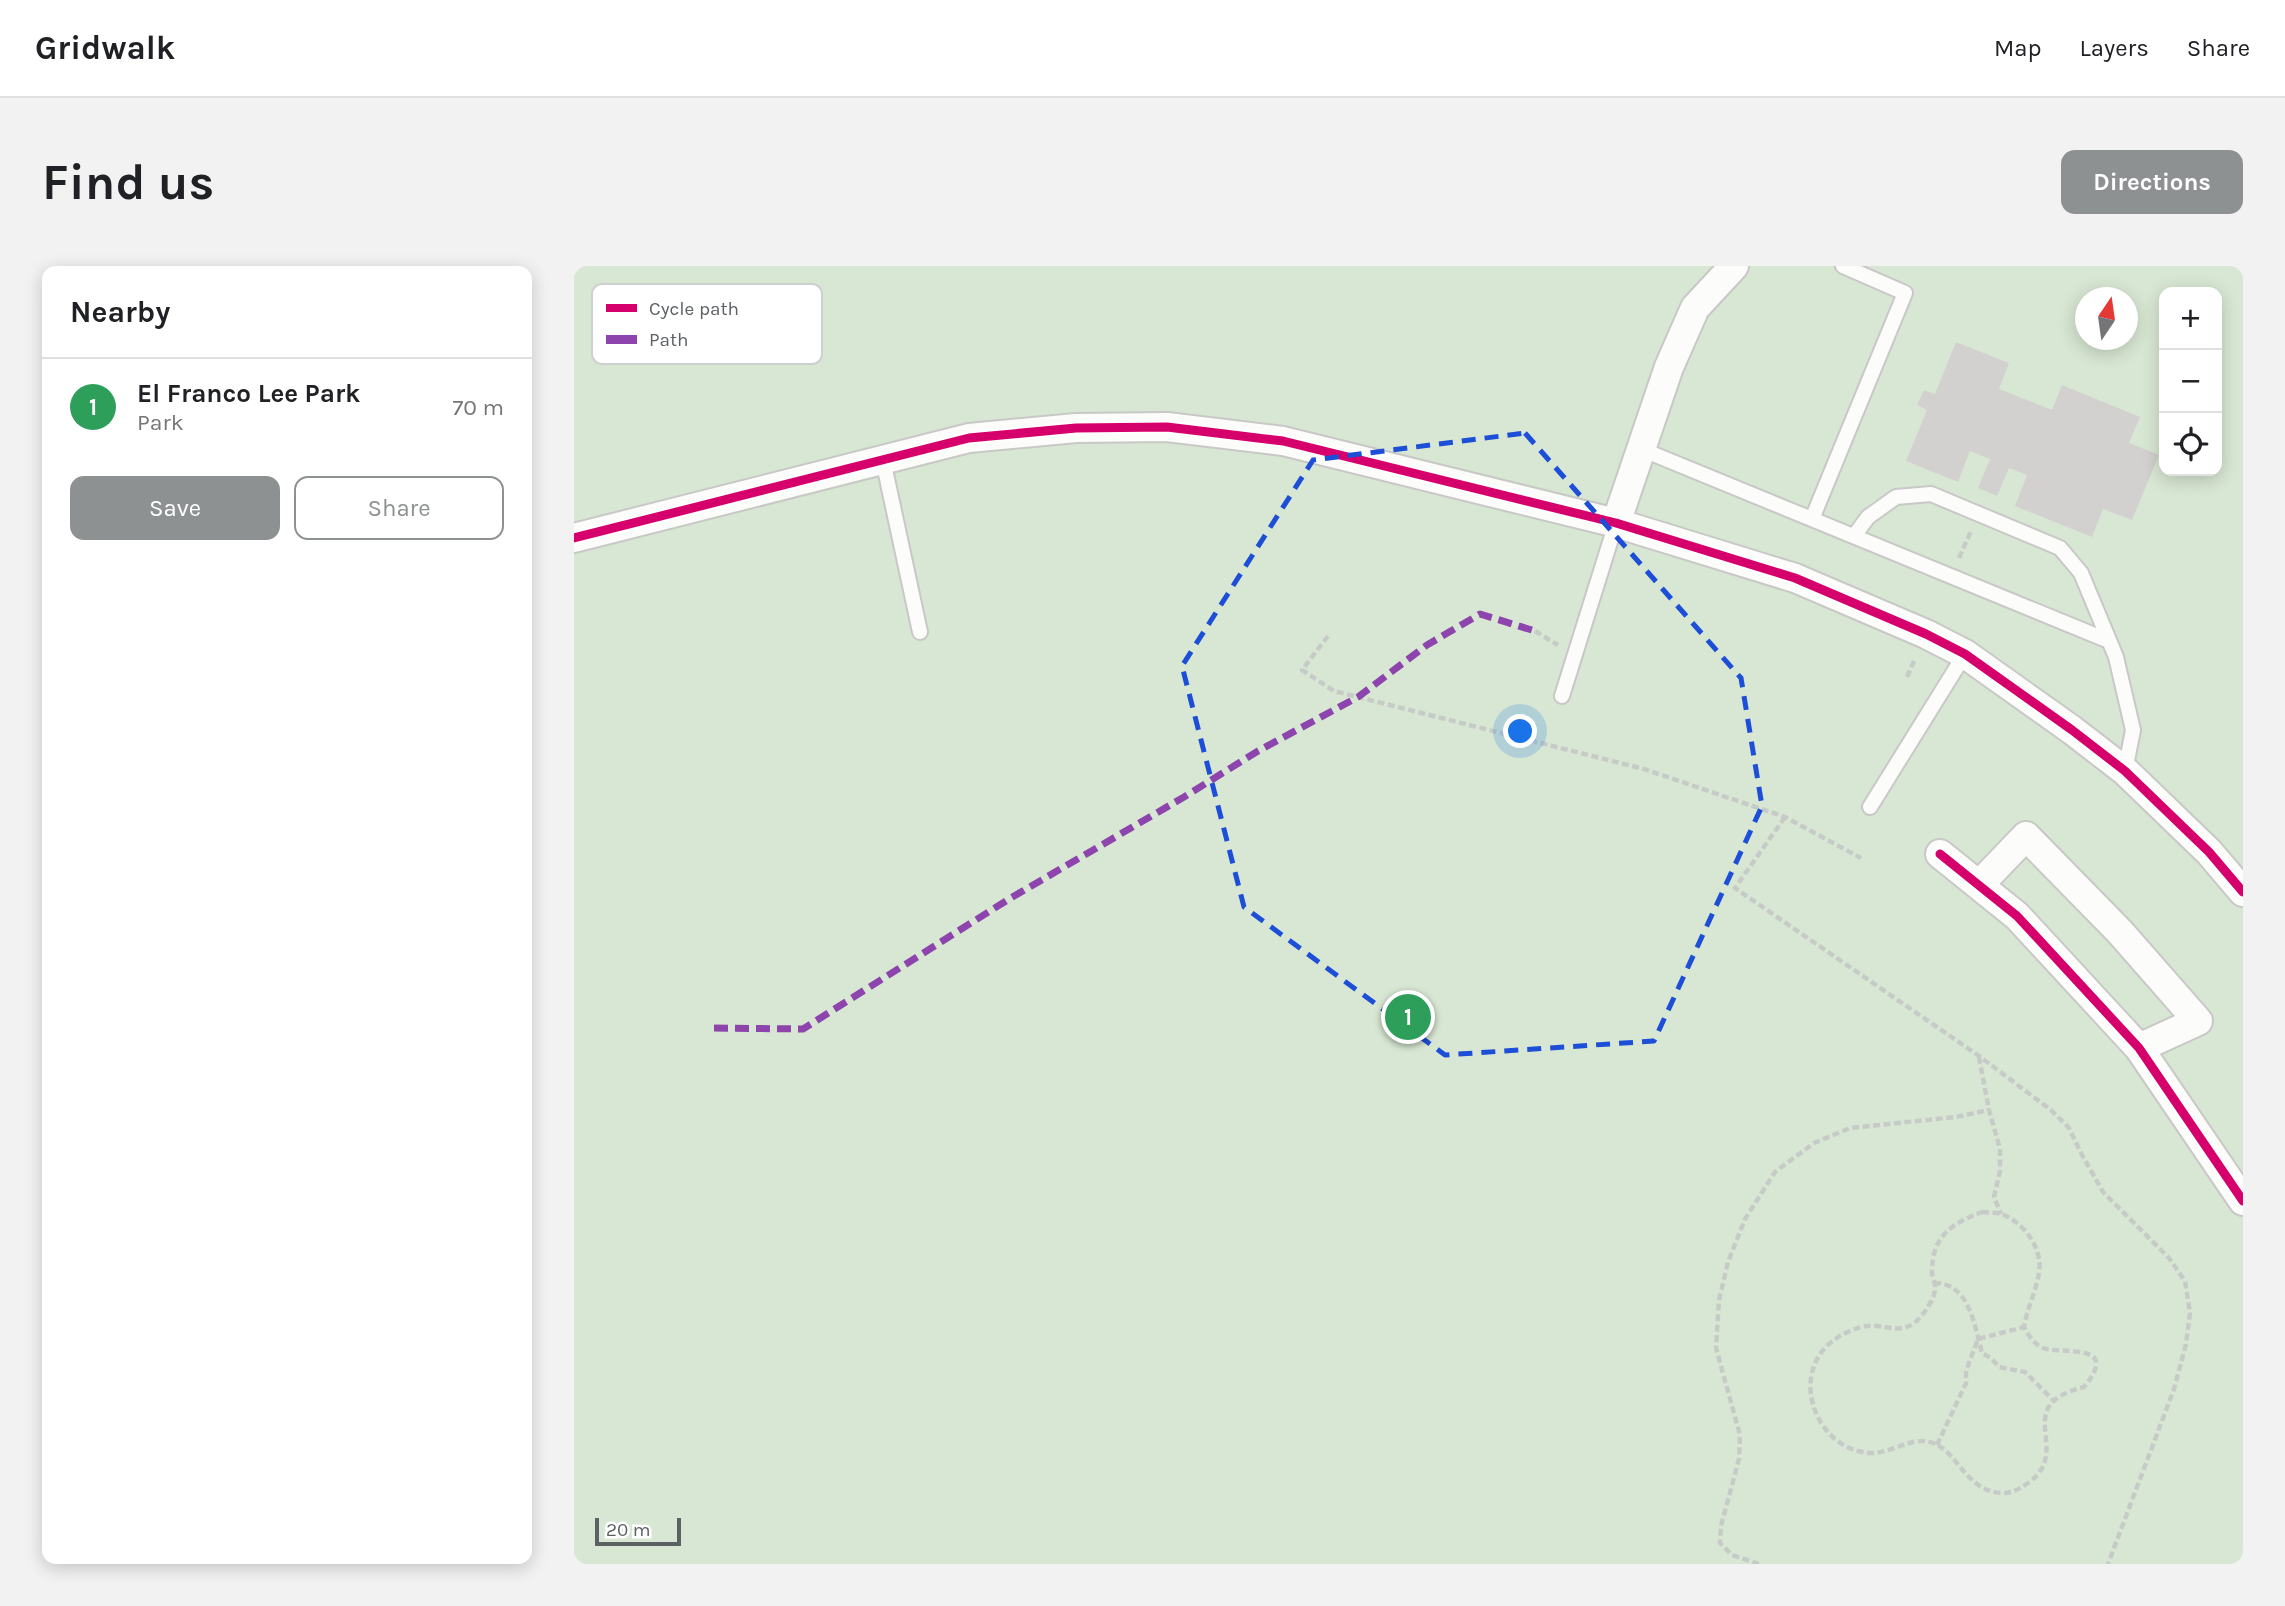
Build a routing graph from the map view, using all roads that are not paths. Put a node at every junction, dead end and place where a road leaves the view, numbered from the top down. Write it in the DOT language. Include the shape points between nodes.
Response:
graph roads {
  1 [pos="1734,266"];
  2 [pos="1843,266"];
  3 [pos="1641,449"];
  4 [pos="883,460"];
  5 [pos="1812,519"];
  6 [pos="1616,523"];
  7 [pos="1854,536"];
  8 [pos="574,538"];
  9 [pos="920,632"];
  10 [pos="2109,641"];
  11 [pos="1965,654"];
  12 [pos="1562,696"];
  13 [pos="2125,771"];
  14 [pos="1870,807"];
  15 [pos="1940,854"];
  16 [pos="1979,885"];
  17 [pos="2243,892"];
  18 [pos="2139,1048"];
  19 [pos="2243,1201"];
  1 -- 3 [label="street" via="1695,308"];
  2 -- 5 [label="lane" via="1905,293"];
  3 -- 5 [label="lane"];
  3 -- 6 [label="street"];
  4 -- 6 [label="street" via="969,438 1076,428 1167,427 1283,441"];
  4 -- 8 [label="street"];
  4 -- 9 [label="lane"];
  5 -- 7 [label="lane"];
  6 -- 11 [label="street" via="1795,578"];
  6 -- 12 [label="lane"];
  7 -- 10 [label="lane"];
  7 -- 10 [label="lane" via="1868,517 1896,497 1931,494 2060,548 2081,573"];
  10 -- 13 [label="lane" via="2133,730"];
  11 -- 13 [label="street"];
  11 -- 14 [label="lane"];
  13 -- 17 [label="street" via="2209,852"];
  15 -- 16 [label="street"];
  16 -- 18 [label="street" via="2017,916"];
  16 -- 18 [label="street" via="2026,836 2198,1021"];
  18 -- 19 [label="street"];
}
